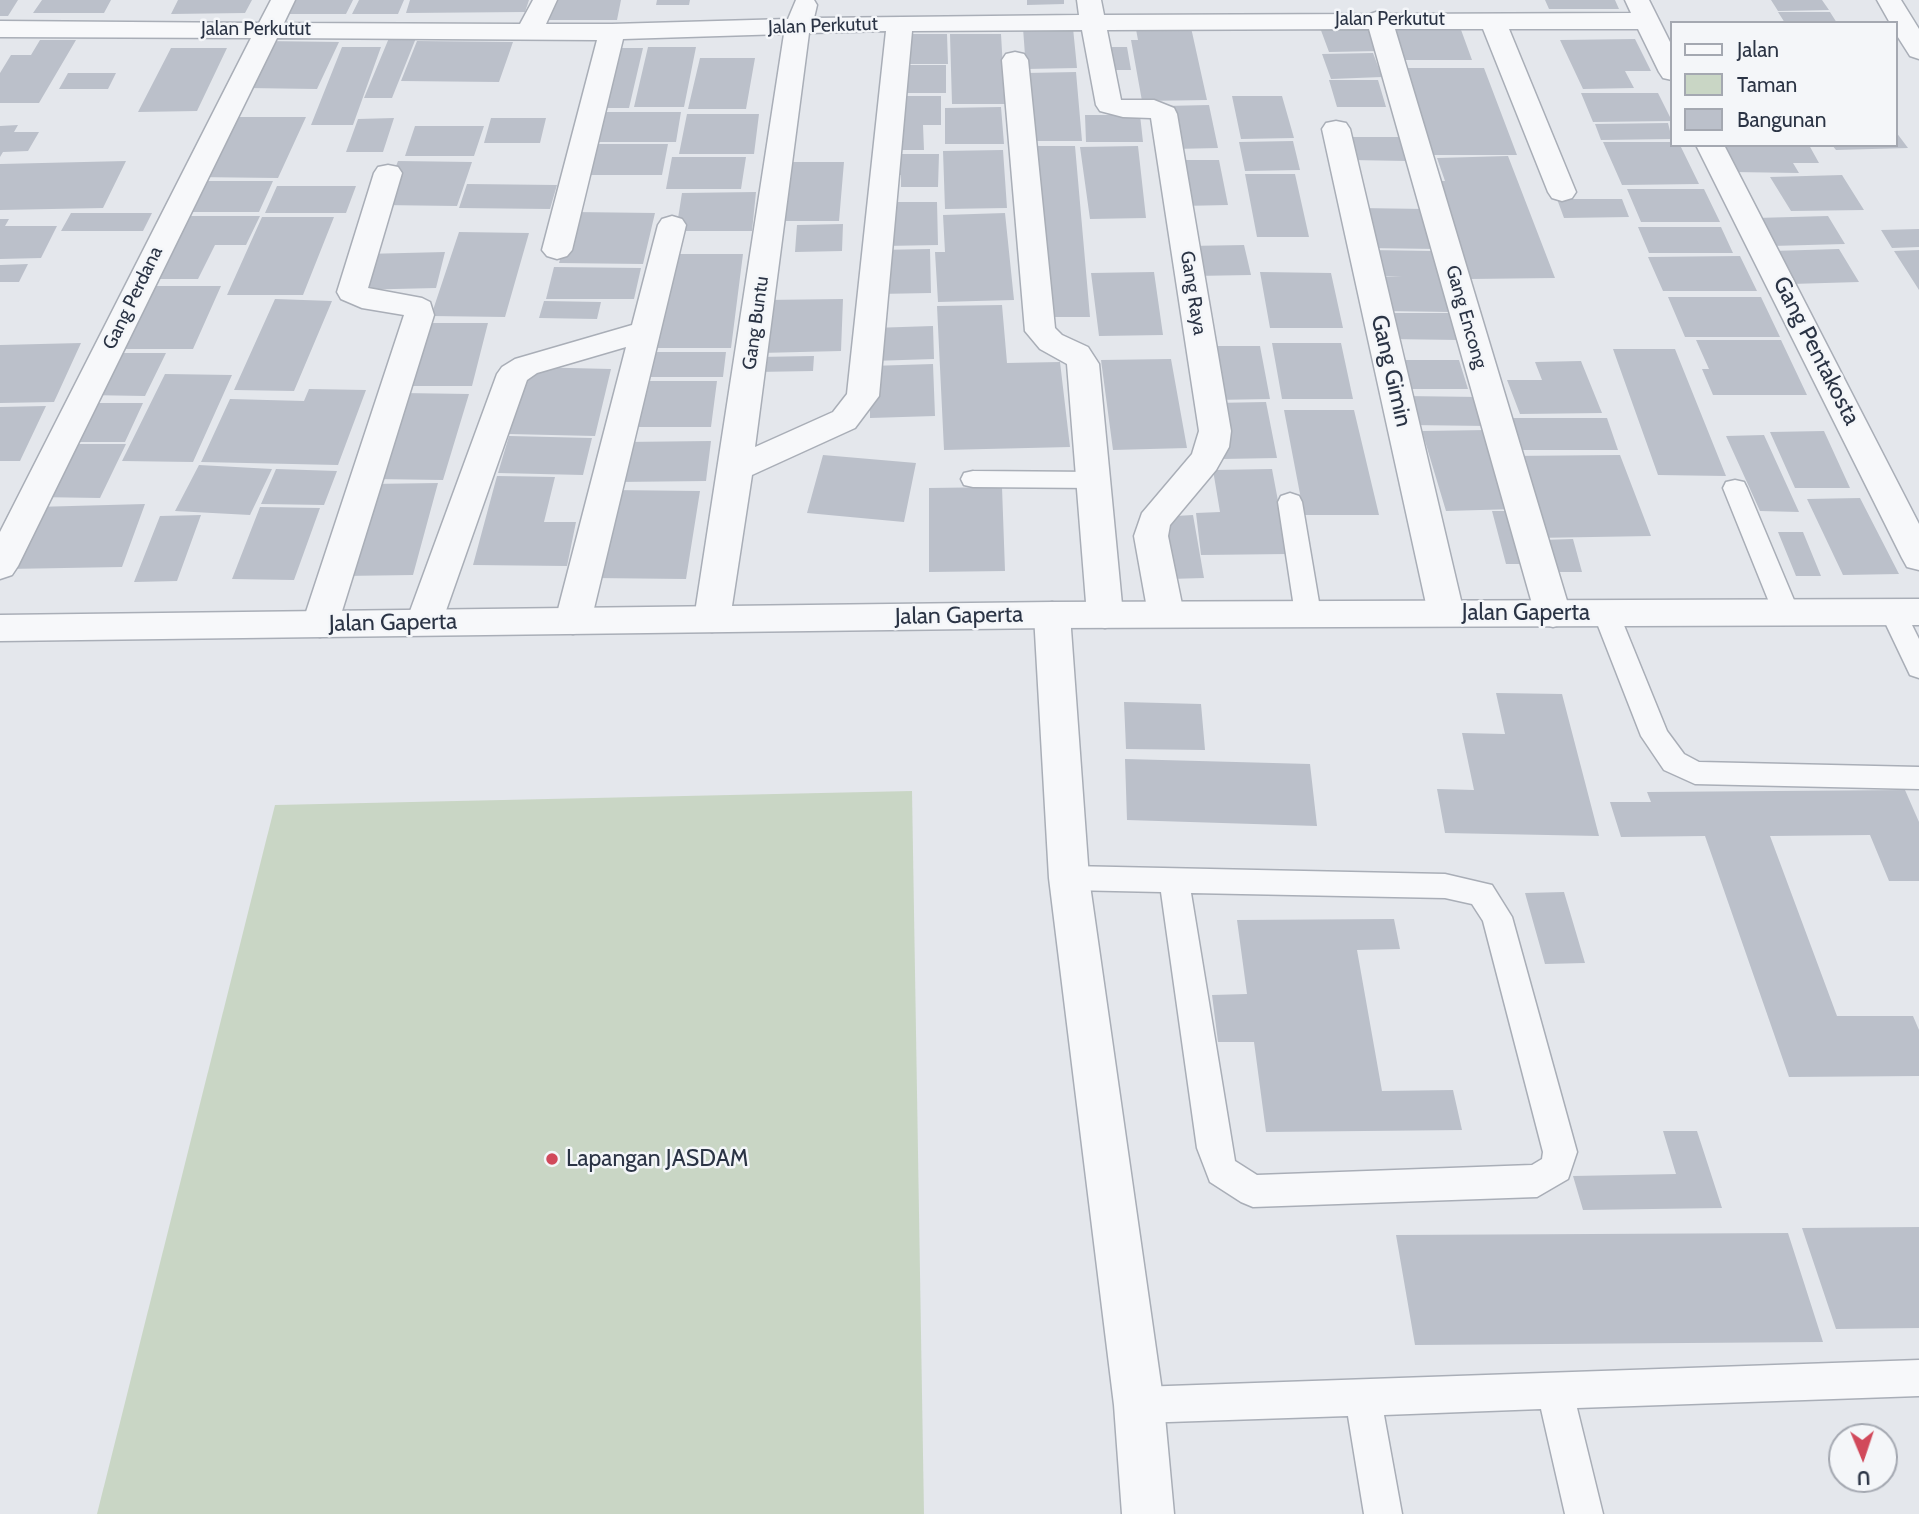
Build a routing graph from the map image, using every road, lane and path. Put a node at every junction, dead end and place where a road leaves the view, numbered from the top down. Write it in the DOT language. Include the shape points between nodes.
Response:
graph roads {
  1 [pos="38,0"];
  2 [pos="283,0"];
  3 [pos="545,0"];
  4 [pos="1889,0"];
  5 [pos="1641,10"];
  6 [pos="1090,11"];
  7 [pos="804,13"];
  8 [pos="1473,13"];
  9 [pos="1379,19"];
  10 [pos="900,23"];
  11 [pos="9,29"];
  12 [pos="266,29"];
  13 [pos="529,32"];
  14 [pos="612,32"];
  15 [pos="1919,51"];
  16 [pos="0,54"];
  17 [pos="1015,60"];
  18 [pos="1671,70"];
  19 [pos="1336,128"];
  20 [pos="1711,147"];
  21 [pos="388,173"];
  22 [pos="1562,192"];
  23 [pos="672,225"];
  24 [pos="557,250"];
  25 [pos="646,331"];
  26 [pos="736,469"];
  27 [pos="973,479"];
  28 [pos="1095,480"];
  29 [pos="1735,488"];
  30 [pos="1290,502"];
  31 [pos="1919,558"];
  32 [pos="0,566"];
  33 [pos="1786,612"];
  34 [pos="1906,612"];
  35 [pos="1446,613"];
  36 [pos="1606,613"];
  37 [pos="1166,614"];
  38 [pos="1308,614"];
  39 [pos="1553,614"];
  40 [pos="1052,615"];
  41 [pos="1105,615"];
  42 [pos="712,619"];
  43 [pos="424,621"];
  44 [pos="573,621"];
  45 [pos="320,624"];
  46 [pos="0,628"];
  47 [pos="1919,668"];
  48 [pos="1919,778"];
  49 [pos="1069,878"];
  50 [pos="1174,880"];
  51 [pos="1919,1378"];
  52 [pos="1555,1391"];
  53 [pos="1363,1398"];
  54 [pos="1139,1405"];
  55 [pos="1148,1514"];
  56 [pos="1383,1514"];
  57 [pos="1584,1514"];
  1 -- 11 [label="street"];
  2 -- 12 [label="street, Gang Perdana"];
  3 -- 13 [label="street"];
  4 -- 15 [label="street"];
  5 -- 8 [label="street, Jalan Perkutut"];
  5 -- 18 [label="street"];
  6 -- 9 [label="street, Jalan Perkutut"];
  6 -- 10 [label="street, Jalan Perkutut"];
  6 -- 37 [label="street, Gang Raya" via="1109,105 1154,108 1164,114 1215,431 1204,462 1154,522 1151,536"];
  7 -- 10 [label="street, Jalan Perkutut"];
  7 -- 14 [label="street, Jalan Perkutut"];
  7 -- 26 [label="street, Gang Buntu" via="794,41"];
  8 -- 9 [label="street, Jalan Perkutut"];
  8 -- 22 [label="street"];
  9 -- 39 [label="street, Gang Encong"];
  10 -- 26 [label="street" via="863,396 844,420"];
  11 -- 12 [label="street, Jalan Perkutut"];
  11 -- 16 [label="street"];
  12 -- 13 [label="street, Jalan Perkutut"];
  12 -- 32 [label="street, Gang Perdana"];
  13 -- 14 [label="street, Jalan Perkutut"];
  14 -- 24 [label="street"];
  17 -- 28 [label="street" via="1039,324 1044,337 1077,354 1083,364"];
  19 -- 35 [label="street, Gang Gimin"];
  20 -- 31 [label="street, Gang Pentakosta"];
  21 -- 45 [label="street" via="352,292 373,301 411,305 419,309 419,315"];
  23 -- 25 [label="street"];
  25 -- 43 [label="street" via="526,366 513,374"];
  25 -- 44 [label="street"];
  26 -- 42 [label="street, Gang Buntu"];
  27 -- 28 [label="lane"];
  28 -- 41 [label="street"];
  29 -- 33 [label="lane"];
  30 -- 38 [label="lane"];
  33 -- 34 [label="street, Jalan Gaperta"];
  33 -- 36 [label="street, Jalan Gaperta"];
  34 -- 47 [label="lane"];
  35 -- 38 [label="street, Jalan Gaperta"];
  35 -- 39 [label="street, Jalan Gaperta"];
  36 -- 39 [label="street, Jalan Gaperta"];
  36 -- 48 [label="lane" via="1655,736 1674,762 1695,773"];
  37 -- 38 [label="street, Jalan Gaperta"];
  37 -- 41 [label="street, Jalan Gaperta"];
  40 -- 41 [label="street, Jalan Gaperta"];
  40 -- 42 [label="street, Jalan Gaperta"];
  40 -- 49 [label="street"];
  42 -- 44 [label="street, Jalan Gaperta"];
  43 -- 44 [label="street, Jalan Gaperta"];
  43 -- 45 [label="street, Jalan Gaperta"];
  45 -- 46 [label="street, Jalan Gaperta"];
  49 -- 50 [label="lane"];
  49 -- 54 [label="street"];
  50 -- 50 [label="lane" via="1214,1148 1222,1171 1253,1191 1537,1181 1556,1168 1560,1152 1497,917 1481,894 1445,886"];
  51 -- 52 [label="lane"];
  52 -- 53 [label="lane"];
  52 -- 57 [label="lane"];
  53 -- 54 [label="lane"];
  53 -- 56 [label="lane"];
  54 -- 55 [label="street"];
}
